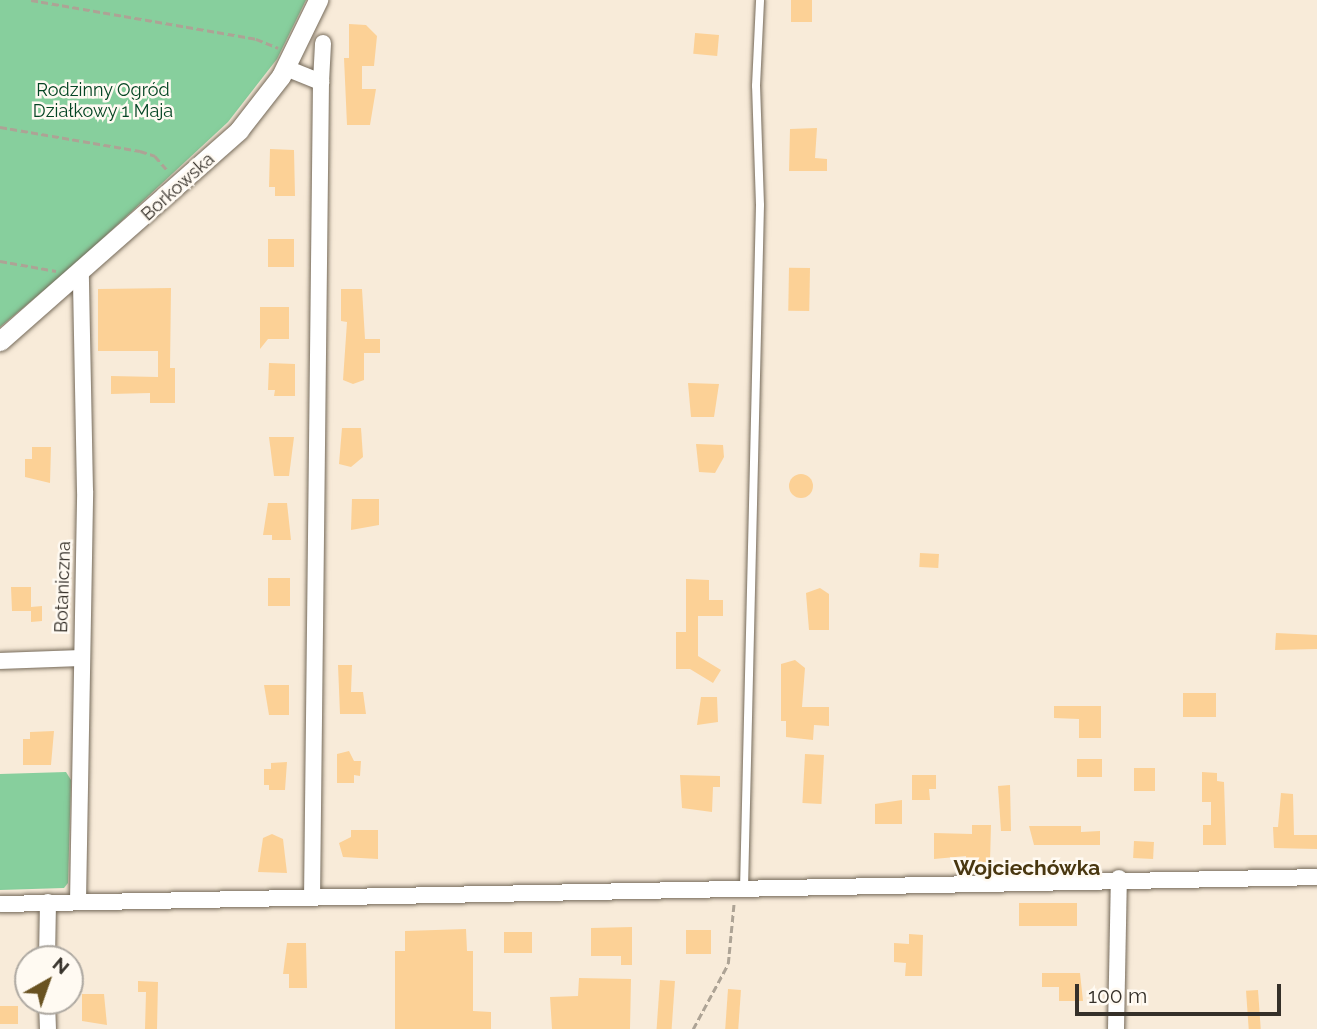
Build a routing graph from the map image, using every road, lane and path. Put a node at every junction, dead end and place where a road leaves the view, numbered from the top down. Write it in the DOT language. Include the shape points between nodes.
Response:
graph roads {
  1 [pos="32,0"];
  2 [pos="318,0"];
  3 [pos="760,0"];
  4 [pos="282,39"];
  5 [pos="323,43"];
  6 [pos="278,48"];
  7 [pos="279,63"];
  8 [pos="321,82"];
  9 [pos="0,127"];
  10 [pos="176,165"];
  11 [pos="168,171"];
  12 [pos="160,180"];
  13 [pos="0,261"];
  14 [pos="81,273"];
  15 [pos="49,279"];
  16 [pos="0,341"];
  17 [pos="80,658"];
  18 [pos="0,661"];
  19 [pos="1317,877"];
  20 [pos="1119,878"];
  21 [pos="739,889"];
  22 [pos="312,897"];
  23 [pos="48,902"];
  24 [pos="78,902"];
  25 [pos="0,904"];
  26 [pos="47,945"];
  27 [pos="693,1029"];
  28 [pos="1115,1029"];
  1 -- 6 [label="path" via="256,39"];
  2 -- 7 [label="street, Borkowska"];
  3 -- 21 [label="lane" via="756,86 760,205"];
  4 -- 6 [label="path"];
  5 -- 8 [label="street"];
  6 -- 7 [label="path"];
  7 -- 8 [label="street"];
  7 -- 14 [label="street, Borkowska" via="231,138"];
  8 -- 22 [label="street"];
  9 -- 11 [label="path" via="141,151 155,156"];
  10 -- 11 [label="path"];
  11 -- 12 [label="path"];
  13 -- 15 [label="path" via="59,271"];
  14 -- 16 [label="street, Borkowska"];
  14 -- 17 [label="street, Botaniczna" via="85,491"];
  17 -- 18 [label="street"];
  17 -- 24 [label="street, Botaniczna"];
  19 -- 20 [label="street"];
  20 -- 21 [label="street"];
  20 -- 28 [label="street"];
  21 -- 22 [label="street"];
  21 -- 27 [label="path" via="729,964"];
  22 -- 24 [label="street"];
  23 -- 24 [label="street"];
  23 -- 25 [label="street"];
  23 -- 26 [label="street"];
}
